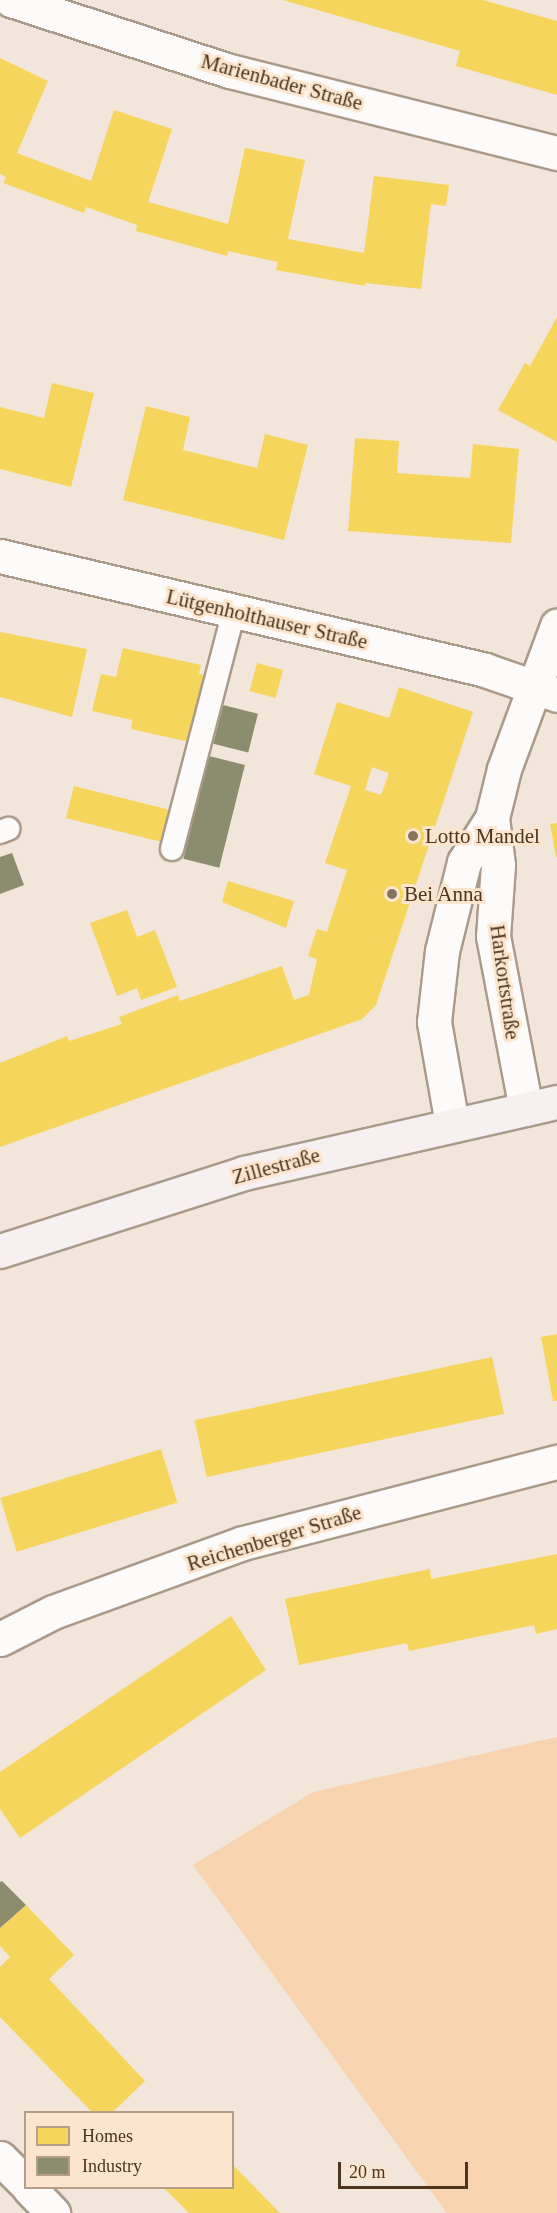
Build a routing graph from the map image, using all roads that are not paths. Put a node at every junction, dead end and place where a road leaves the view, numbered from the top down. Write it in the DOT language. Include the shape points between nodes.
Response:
graph roads {
  1 [pos="11,0"];
  2 [pos="557,153"];
  3 [pos="0,555"];
  4 [pos="234,611"];
  5 [pos="557,627"];
  6 [pos="545,691"];
  7 [pos="492,818"];
  8 [pos="172,849"];
  9 [pos="541,1106"];
  10 [pos="452,1124"];
  11 [pos="0,1251"];
  12 [pos="557,1462"];
  13 [pos="0,1639"];
  14 [pos="0,2158"];
  15 [pos="24,2182"];
  16 [pos="31,2189"];
  17 [pos="53,2213"];
  1 -- 2 [label="street, Marienbader Straße" via="230,71"];
  3 -- 4 [label="street, Lütgenholthauser Straße"];
  4 -- 6 [label="street, Lütgenholthauser Straße" via="485,670"];
  4 -- 8 [label="lane"];
  5 -- 6 [label="street, Harkortstraße"];
  6 -- 7 [label="street, Harkortstraße"];
  7 -- 9 [label="street, Harkortstraße" via="498,865 494,936"];
  7 -- 10 [label="street, Harkortstraße" via="464,862 442,951 434,1022"];
  9 -- 10 [label="main road, Zillestraße"];
  10 -- 11 [label="main road, Zillestraße" via="244,1173"];
  12 -- 13 [label="street, Reichenberger Straße" via="243,1543 53,1612"];
  14 -- 15 [label="street"];
  16 -- 17 [label="street"];
}
